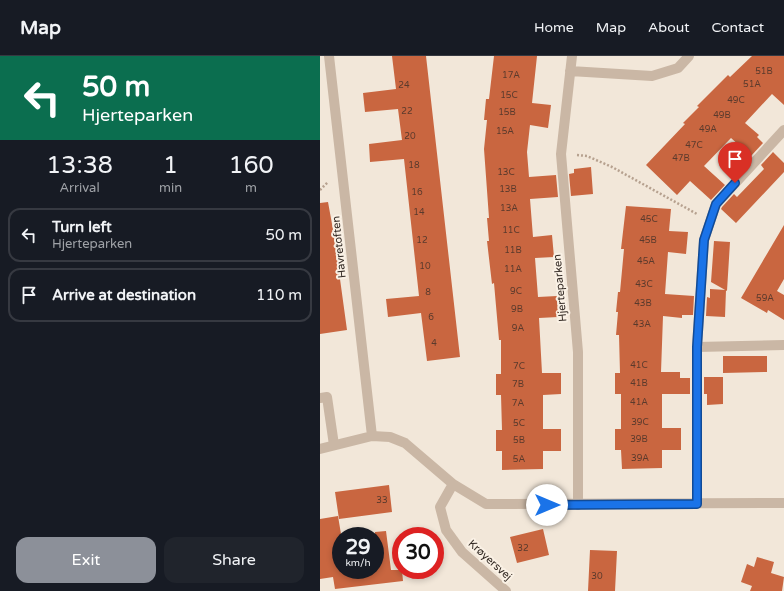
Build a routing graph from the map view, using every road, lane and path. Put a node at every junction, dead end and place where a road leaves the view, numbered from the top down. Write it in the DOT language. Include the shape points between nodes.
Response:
graph roads {
  1 [pos="330,56"];
  2 [pos="572,56"];
  3 [pos="689,56"];
  4 [pos="570,71"];
  5 [pos="784,130"];
  6 [pos="561,154"];
  7 [pos="710,221"];
  8 [pos="784,345"];
  9 [pos="697,347"];
  10 [pos="320,398"];
  11 [pos="372,436"];
  12 [pos="334,445"];
  13 [pos="320,449"];
  14 [pos="453,484"];
  15 [pos="784,503"];
  16 [pos="697,504"];
  17 [pos="578,505"];
  18 [pos="506,591"];
  1 -- 11 [label="street, Havretoften"];
  2 -- 4 [label="street, Hjerteparken"];
  3 -- 4 [label="street" via="678,68 652,76"];
  4 -- 6 [label="street, Hjerteparken"];
  5 -- 7 [label="street" via="716,204"];
  6 -- 7 [label="path" via="587,156 612,167"];
  6 -- 17 [label="street, Hjerteparken" via="578,352"];
  7 -- 9 [label="street" via="704,240"];
  8 -- 9 [label="street"];
  9 -- 16 [label="street"];
  10 -- 12 [label="street" via="327,397"];
  11 -- 12 [label="street"];
  11 -- 14 [label="street" via="390,437 405,443"];
  12 -- 13 [label="street"];
  14 -- 17 [label="street" via="486,504"];
  14 -- 18 [label="street, Krøyersvej" via="440,507 446,530 462,552"];
  15 -- 16 [label="street"];
  16 -- 17 [label="street"];
}
